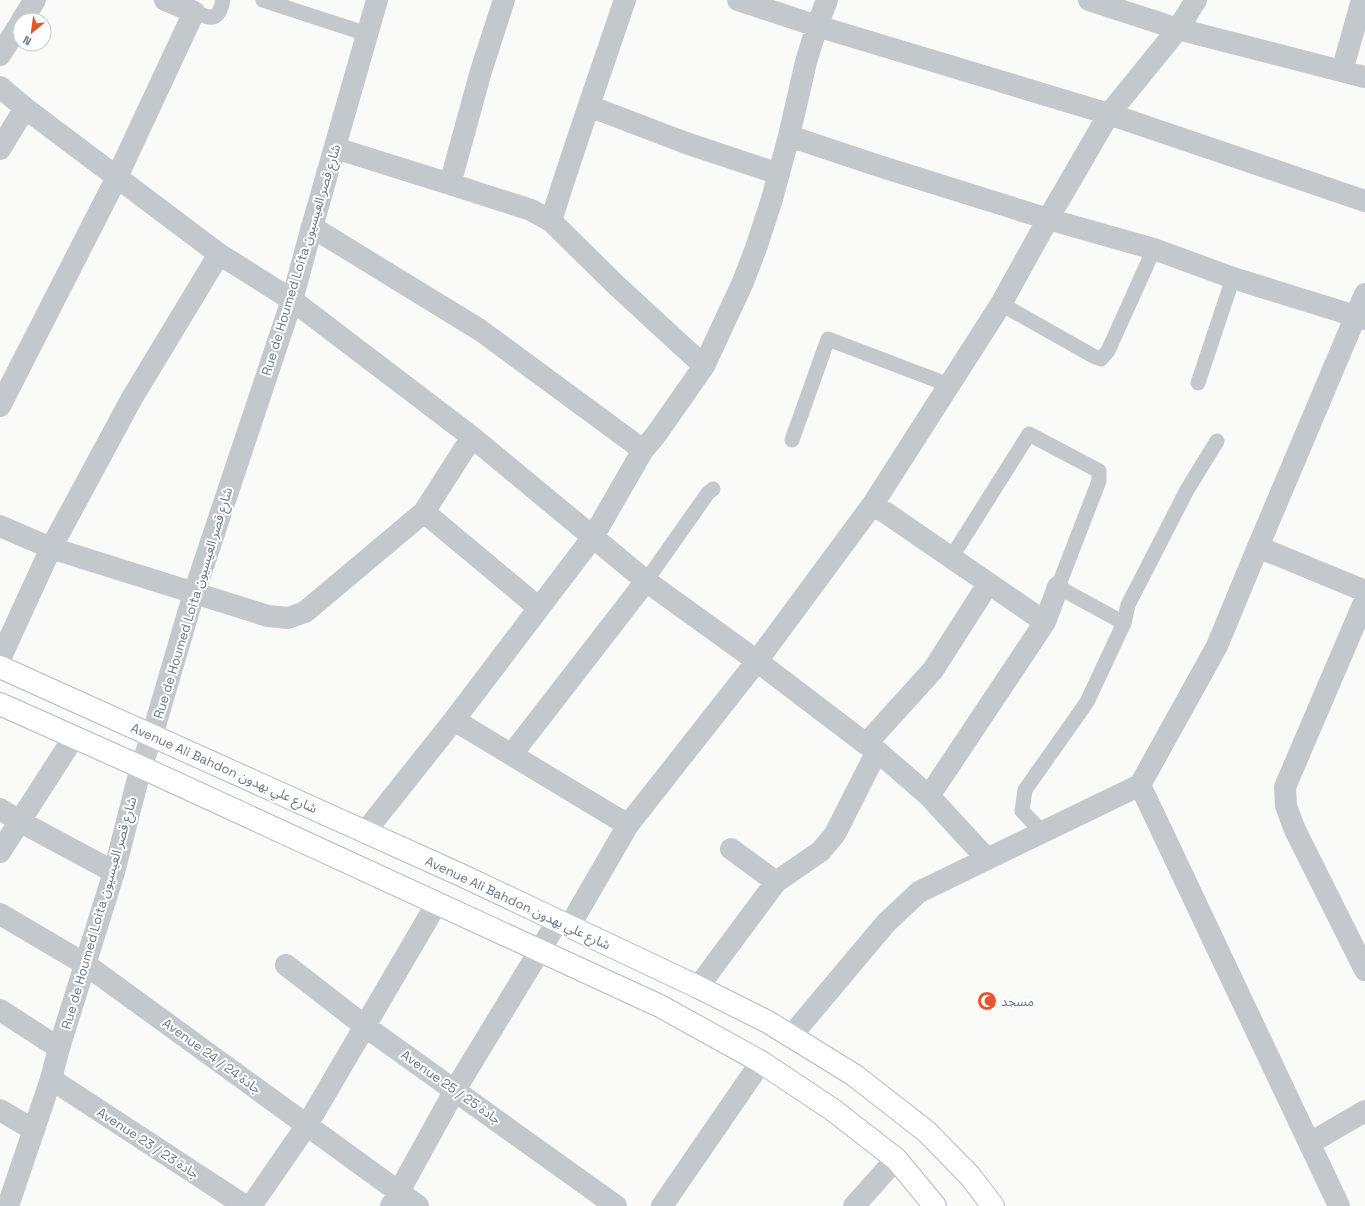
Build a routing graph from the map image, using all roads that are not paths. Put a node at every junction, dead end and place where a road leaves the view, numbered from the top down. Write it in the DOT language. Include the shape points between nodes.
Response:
graph roads {
  1 [pos="166,0"];
  2 [pos="223,0"];
  3 [pos="262,0"];
  4 [pos="377,0"];
  5 [pos="504,0"];
  6 [pos="625,0"];
  7 [pos="738,0"];
  8 [pos="827,0"];
  9 [pos="1089,0"];
  10 [pos="1196,0"];
  11 [pos="1362,0"];
  12 [pos="194,12"];
  13 [pos="817,26"];
  14 [pos="1178,29"];
  15 [pos="367,34"];
  16 [pos="12,36"];
  17 [pos="0,55"];
  18 [pos="1342,71"];
  19 [pos="1365,77"];
  20 [pos="0,87"];
  21 [pos="589,106"];
  22 [pos="25,108"];
  23 [pos="1109,114"];
  24 [pos="789,136"];
  25 [pos="335,148"];
  26 [pos="0,149"];
  27 [pos="778,174"];
  28 [pos="117,176"];
  29 [pos="450,184"];
  30 [pos="1365,201"];
  31 [pos="1048,219"];
  32 [pos="551,221"];
  33 [pos="312,227"];
  34 [pos="1154,250"];
  35 [pos="219,254"];
  36 [pos="1233,278"];
  37 [pos="1365,294"];
  38 [pos="292,300"];
  39 [pos="1001,304"];
  40 [pos="1361,318"];
  41 [pos="704,366"];
  42 [pos="1198,383"];
  43 [pos="949,385"];
  44 [pos="0,406"];
  45 [pos="472,437"];
  46 [pos="792,440"];
  47 [pos="1217,441"];
  48 [pos="643,450"];
  49 [pos="713,489"];
  50 [pos="873,504"];
  51 [pos="424,512"];
  52 [pos="0,526"];
  53 [pos="593,537"];
  54 [pos="1258,547"];
  55 [pos="51,548"];
  56 [pos="951,558"];
  57 [pos="646,581"];
  58 [pos="988,584"];
  59 [pos="1058,587"];
  60 [pos="1365,591"];
  61 [pos="194,593"];
  62 [pos="1365,600"];
  63 [pos="539,608"];
  64 [pos="1045,622"];
  65 [pos="1124,622"];
  66 [pos="0,658"];
  67 [pos="757,660"];
  68 [pos="0,667"];
  69 [pos="0,704"];
  70 [pos="454,720"];
  71 [pos="152,736"];
  72 [pos="74,737"];
  73 [pos="872,748"];
  74 [pos="512,754"];
  75 [pos="141,767"];
  76 [pos="1140,785"];
  77 [pos="929,796"];
  78 [pos="0,809"];
  79 [pos="21,822"];
  80 [pos="628,825"];
  81 [pos="365,832"];
  82 [pos="1042,832"];
  83 [pos="731,849"];
  84 [pos="0,852"];
  85 [pos="986,858"];
  86 [pos="114,872"];
  87 [pos="776,882"];
  88 [pos="438,903"];
  89 [pos="0,914"];
  90 [pos="563,924"];
  91 [pos="539,951"];
  92 [pos="85,964"];
  93 [pos="286,965"];
  94 [pos="1365,970"];
  95 [pos="698,987"];
  96 [pos="0,1010"];
  97 [pos="366,1027"];
  98 [pos="791,1036"];
  99 [pos="59,1048"];
  100 [pos="761,1062"];
  101 [pos="51,1079"];
  102 [pos="455,1090"];
  103 [pos="0,1110"];
  104 [pos="1365,1111"];
  105 [pos="307,1125"];
  106 [pos="34,1130"];
  107 [pos="1310,1143"];
  108 [pos="896,1159"];
  109 [pos="395,1199"];
  110 [pos="7,1205"];
  111 [pos="245,1206"];
  112 [pos="251,1206"];
  113 [pos="418,1206"];
  114 [pos="616,1206"];
  115 [pos="662,1206"];
  116 [pos="854,1206"];
  117 [pos="935,1206"];
  118 [pos="994,1206"];
  119 [pos="1339,1206"];
  1 -- 12 [label="street"];
  2 -- 12 [label="lane" via="216,17 210,18"];
  3 -- 15 [label="lane"];
  4 -- 15 [label="street, Rue de Houmed Loita شارع قصر العيسيون"];
  5 -- 29 [label="street" via="481,71"];
  6 -- 21 [label="street"];
  7 -- 13 [label="street"];
  8 -- 13 [label="street"];
  9 -- 14 [label="street"];
  10 -- 14 [label="street"];
  11 -- 18 [label="street"];
  12 -- 28 [label="street"];
  13 -- 23 [label="street"];
  13 -- 24 [label="street"];
  14 -- 18 [label="street"];
  14 -- 23 [label="street"];
  15 -- 25 [label="street, Rue de Houmed Loita شارع قصر العيسيون"];
  16 -- 17 [label="street"];
  18 -- 19 [label="street"];
  20 -- 22 [label="street"];
  21 -- 27 [label="street"];
  21 -- 32 [label="street"];
  22 -- 26 [label="street"];
  22 -- 28 [label="street"];
  23 -- 30 [label="street"];
  23 -- 31 [label="street"];
  24 -- 27 [label="street"];
  24 -- 31 [label="street"];
  25 -- 29 [label="street"];
  25 -- 33 [label="street, Rue de Houmed Loita شارع قصر العيسيون"];
  27 -- 41 [label="street" via="754,255"];
  28 -- 35 [label="street"];
  28 -- 44 [label="street"];
  29 -- 32 [label="street" via="531,210"];
  31 -- 34 [label="street"];
  31 -- 39 [label="street"];
  32 -- 41 [label="street"];
  33 -- 38 [label="street, Rue de Houmed Loita شارع قصر العيسيون"];
  33 -- 48 [label="street" via="480,330"];
  34 -- 36 [label="street"];
  34 -- 39 [label="lane" via="1108,351 1101,359"];
  35 -- 38 [label="street"];
  35 -- 55 [label="street" via="132,398"];
  36 -- 40 [label="street"];
  36 -- 42 [label="lane"];
  37 -- 40 [label="street"];
  38 -- 45 [label="street"];
  38 -- 61 [label="street, Rue de Houmed Loita شارع قصر العيسيون"];
  39 -- 43 [label="street"];
  40 -- 54 [label="street"];
  41 -- 48 [label="street"];
  43 -- 46 [label="lane" via="828,339"];
  43 -- 50 [label="street"];
  45 -- 51 [label="street"];
  45 -- 53 [label="street"];
  47 -- 65 [label="lane" via="1186,490 1128,605"];
  48 -- 53 [label="street"];
  49 -- 57 [label="lane"];
  50 -- 56 [label="street"];
  50 -- 67 [label="street"];
  51 -- 61 [label="street" via="305,612 288,618 268,616"];
  51 -- 63 [label="street"];
  52 -- 55 [label="street"];
  53 -- 57 [label="street"];
  53 -- 63 [label="street"];
  54 -- 60 [label="street"];
  54 -- 76 [label="street" via="1217,646"];
  55 -- 61 [label="street"];
  55 -- 66 [label="street"];
  56 -- 58 [label="street"];
  56 -- 59 [label="lane" via="1029,434 1099,471 1098,481"];
  57 -- 67 [label="street"];
  57 -- 74 [label="street"];
  58 -- 64 [label="street"];
  58 -- 73 [label="street" via="933,670"];
  59 -- 64 [label="street"];
  59 -- 65 [label="lane"];
  61 -- 71 [label="street, Rue de Houmed Loita شارع قصر العيسيون"];
  62 -- 94 [label="street" via="1286,787 1286,806 1295,830"];
  63 -- 70 [label="street"];
  64 -- 77 [label="street"];
  65 -- 82 [label="lane" via="1088,702 1025,790 1022,811"];
  67 -- 73 [label="street"];
  67 -- 80 [label="street"];
  68 -- 71 [label="main road, Avenue Ali Bahdon شارع علي بهدون"];
  69 -- 72 [label="main road"];
  70 -- 74 [label="street"];
  70 -- 81 [label="street"];
  71 -- 75 [label="street, Rue de Houmed Loita شارع قصر العيسيون"];
  71 -- 81 [label="main road, Avenue Ali Bahdon شارع علي بهدون"];
  72 -- 75 [label="main road"];
  72 -- 79 [label="street"];
  73 -- 77 [label="street"];
  73 -- 87 [label="street" via="835,834 820,851"];
  74 -- 80 [label="street"];
  75 -- 86 [label="street, Rue de Houmed Loita شارع قصر العيسيون"];
  75 -- 88 [label="main road"];
  76 -- 82 [label="street"];
  76 -- 107 [label="street"];
  77 -- 85 [label="street"];
  78 -- 79 [label="street"];
  79 -- 84 [label="street"];
  79 -- 86 [label="street"];
  80 -- 90 [label="street"];
  81 -- 90 [label="main road, Avenue Ali Bahdon شارع علي بهدون"];
  82 -- 85 [label="street"];
  83 -- 87 [label="street"];
  85 -- 98 [label="street" via="919,892 886,924"];
  86 -- 92 [label="street, Rue de Houmed Loita شارع قصر العيسيون"];
  87 -- 95 [label="street"];
  88 -- 91 [label="main road"];
  88 -- 97 [label="street"];
  89 -- 92 [label="street, Avenue 24 / جادة 24"];
  90 -- 91 [label="street"];
  90 -- 95 [label="main road, Avenue Ali Bahdon شارع علي بهدون"];
  91 -- 100 [label="main road" via="660,1006"];
  91 -- 102 [label="street"];
  92 -- 99 [label="street, Rue de Houmed Loita شارع قصر العيسيون"];
  92 -- 105 [label="street, Avenue 24 / جادة 24"];
  93 -- 97 [label="street, Avenue 25 / جادة 25"];
  95 -- 98 [label="main road, Avenue Ali Bahdon شارع علي بهدون"];
  96 -- 99 [label="street"];
  97 -- 102 [label="street, Avenue 25 / جادة 25"];
  97 -- 105 [label="street"];
  98 -- 118 [label="main road, Avenue Ali Bahdon شارع علي بهدون" via="854,1075 927,1132 970,1176"];
  99 -- 101 [label="street, Rue de Houmed Loita شارع قصر العيسيون"];
  100 -- 108 [label="main road" via="833,1110"];
  100 -- 115 [label="street"];
  101 -- 106 [label="street, Rue de Houmed Loita شارع قصر العيسيون"];
  101 -- 111 [label="street, Avenue 23 / جادة 23"];
  102 -- 109 [label="street"];
  102 -- 114 [label="street, Avenue 25 / جادة 25"];
  103 -- 106 [label="street"];
  104 -- 107 [label="street"];
  105 -- 109 [label="street, Avenue 24 / جادة 24"];
  105 -- 112 [label="street"];
  106 -- 110 [label="street, Rue de Houmed Loita شارع قصر العيسيون"];
  107 -- 119 [label="street"];
  108 -- 116 [label="street"];
  108 -- 117 [label="main road"];
  109 -- 113 [label="street, Avenue 24 / جادة 24"];
}
